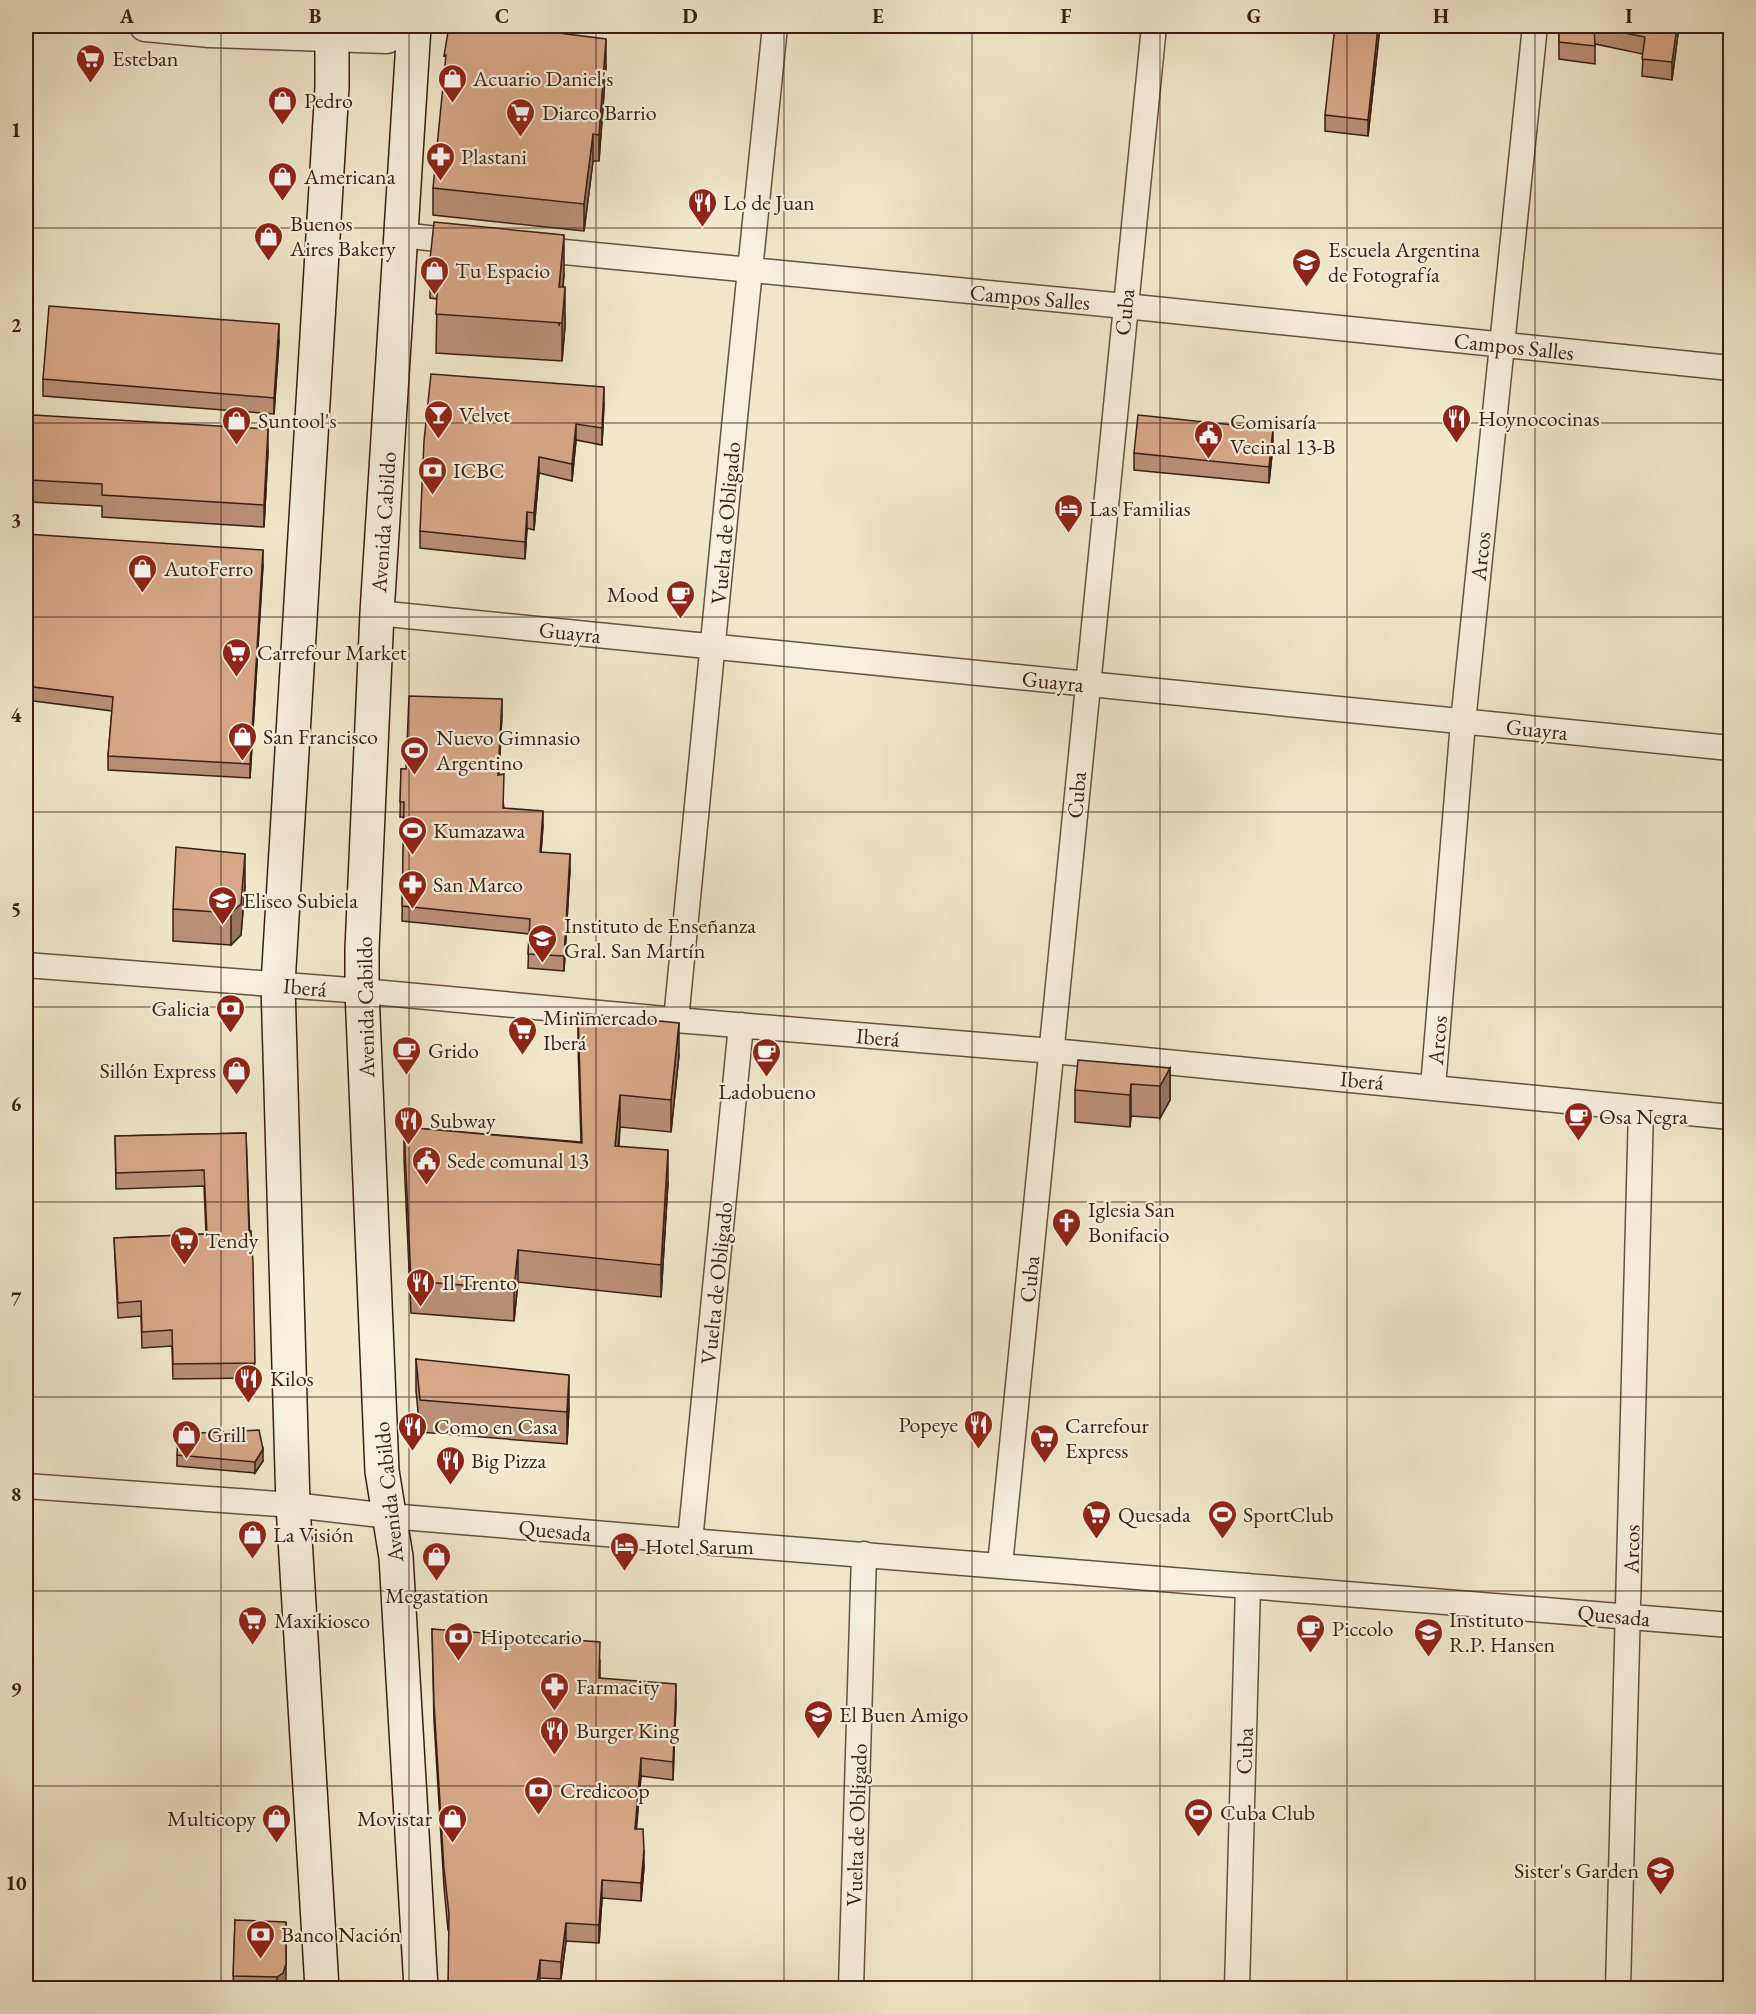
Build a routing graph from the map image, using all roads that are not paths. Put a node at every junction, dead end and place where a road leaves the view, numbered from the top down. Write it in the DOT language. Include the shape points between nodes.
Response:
graph roads {
  1 [pos="145,26"];
  2 [pos="404,26"];
  3 [pos="414,26"];
  4 [pos="775,26"];
  5 [pos="1154,26"];
  6 [pos="1535,26"];
  7 [pos="332,31"];
  8 [pos="401,235"];
  9 [pos="748,271"];
  10 [pos="1125,306"];
  11 [pos="1503,345"];
  12 [pos="1731,368"];
  13 [pos="376,612"];
  14 [pos="714,646"];
  15 [pos="1087,685"];
  16 [pos="1463,722"];
  17 [pos="1731,748"];
  18 [pos="26,965"];
  19 [pos="278,984"];
  20 [pos="362,991"];
  21 [pos="676,1020"];
  22 [pos="741,1025"];
  23 [pos="1053,1051"];
  24 [pos="1433,1087"];
  25 [pos="1641,1109"];
  26 [pos="1731,1117"];
  27 [pos="26,1486"];
  28 [pos="293,1505"];
  29 [pos="389,1516"];
  30 [pos="690,1541"];
  31 [pos="864,1554"];
  32 [pos="1000,1565"];
  33 [pos="1248,1586"];
  34 [pos="1629,1616"];
  35 [pos="1731,1625"];
  36 [pos="322,1989"];
  37 [pos="421,1989"];
  38 [pos="851,1989"];
  39 [pos="1237,1989"];
  40 [pos="1618,1989"];
  1 -- 7 [label="street" via="210,32"];
  2 -- 7 [label="street" via="387,38"];
  3 -- 8 [label="main road, Avenida Cabildo"];
  4 -- 9 [label="street, Vuelta de Obligado"];
  5 -- 10 [label="street, Cuba"];
  6 -- 11 [label="street, Arcos"];
  7 -- 19 [label="main road" via="332,87"];
  8 -- 9 [label="street, Campos Salles"];
  8 -- 13 [label="main road, Avenida Cabildo"];
  9 -- 10 [label="street, Campos Salles"];
  9 -- 14 [label="street, Vuelta de Obligado"];
  10 -- 11 [label="street, Campos Salles"];
  10 -- 15 [label="street, Cuba"];
  11 -- 12 [label="street, Campos Salles"];
  11 -- 16 [label="street, Arcos"];
  13 -- 14 [label="street, Guayra"];
  13 -- 20 [label="main road, Avenida Cabildo"];
  14 -- 15 [label="street, Guayra"];
  14 -- 21 [label="street, Vuelta de Obligado"];
  15 -- 16 [label="street, Guayra"];
  15 -- 23 [label="street, Cuba"];
  16 -- 17 [label="street, Guayra"];
  16 -- 24 [label="street, Arcos"];
  18 -- 19 [label="street, Iberá"];
  19 -- 20 [label="street, Iberá"];
  19 -- 28 [label="main road"];
  20 -- 21 [label="street, Iberá"];
  20 -- 29 [label="main road, Avenida Cabildo" via="382,1471"];
  21 -- 22 [label="street, Iberá"];
  22 -- 23 [label="street, Iberá"];
  22 -- 30 [label="street, Vuelta de Obligado"];
  23 -- 24 [label="street, Iberá"];
  23 -- 32 [label="street, Cuba"];
  24 -- 25 [label="street, Iberá"];
  25 -- 26 [label="street, Iberá"];
  25 -- 34 [label="street, Arcos"];
  27 -- 28 [label="street, Quesada"];
  28 -- 29 [label="street, Quesada"];
  28 -- 36 [label="main road"];
  29 -- 30 [label="street, Quesada"];
  29 -- 37 [label="main road, Avenida Cabildo" via="396,1557"];
  30 -- 31 [label="street, Quesada"];
  31 -- 32 [label="street, Quesada"];
  31 -- 38 [label="street, Vuelta de Obligado"];
  32 -- 33 [label="street, Quesada"];
  33 -- 34 [label="street, Quesada"];
  33 -- 39 [label="street, Cuba"];
  34 -- 35 [label="street, Quesada"];
  34 -- 40 [label="street, Arcos"];
}
